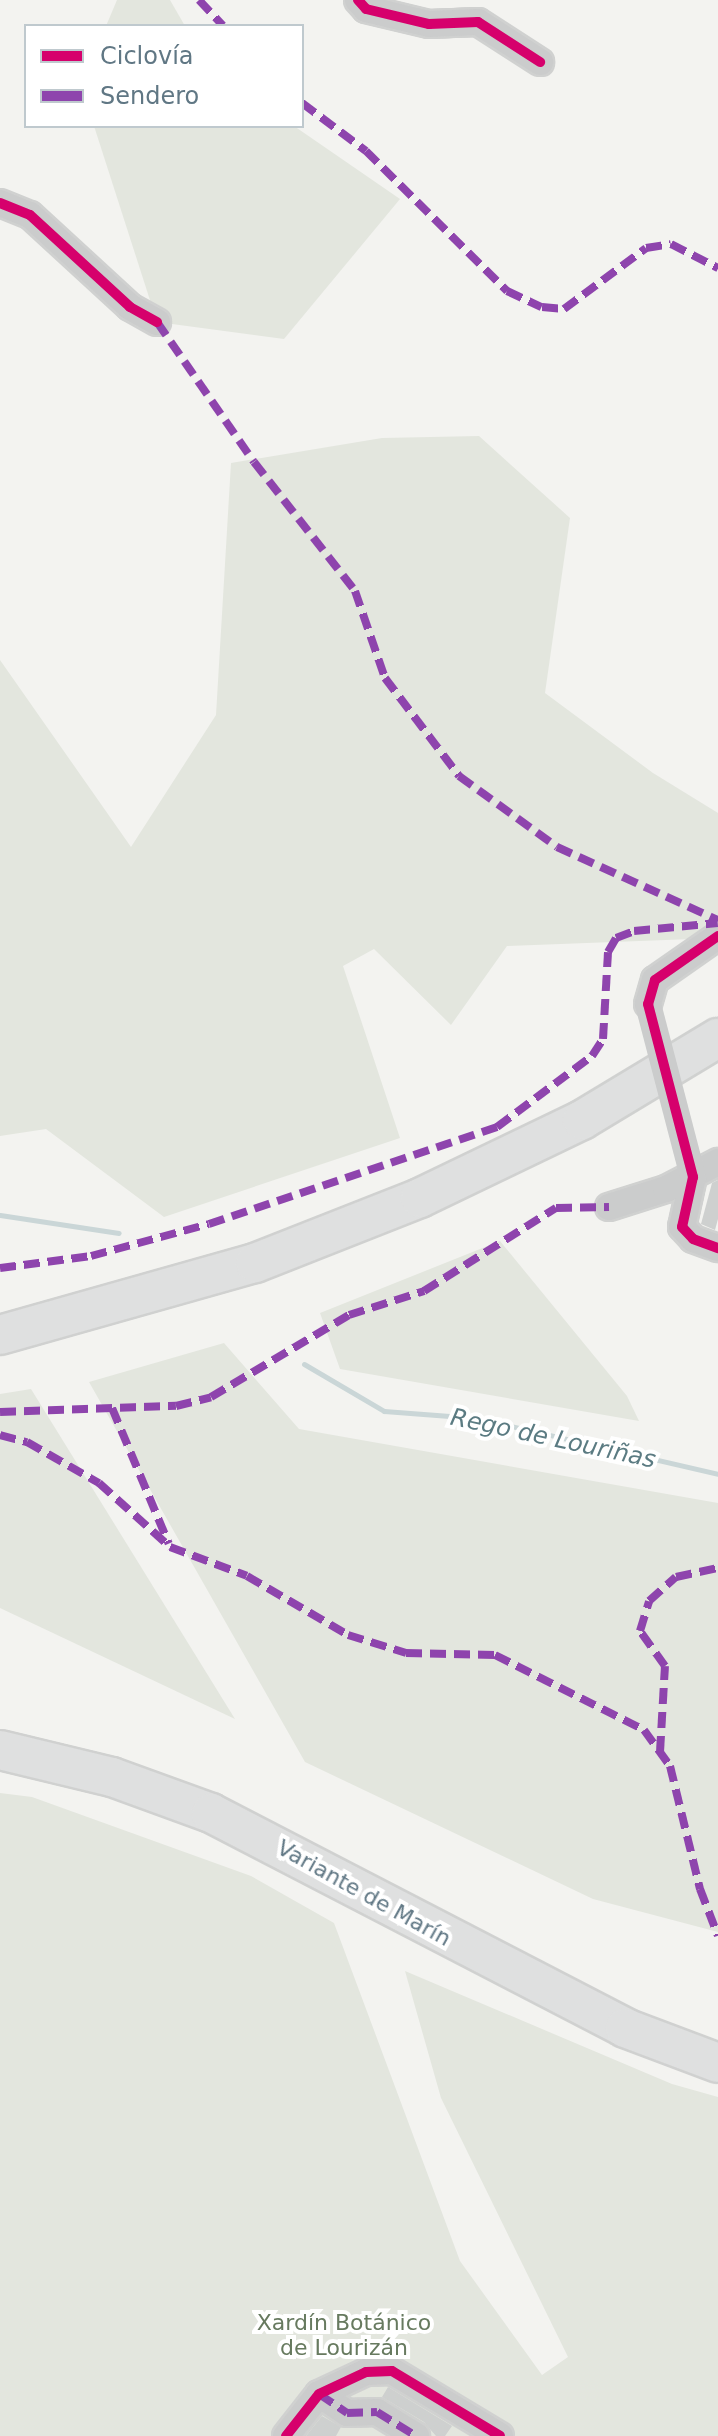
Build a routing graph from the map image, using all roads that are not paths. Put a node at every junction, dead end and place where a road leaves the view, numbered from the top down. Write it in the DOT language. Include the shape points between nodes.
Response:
graph roads {
  1 [pos="358,0"];
  2 [pos="540,62"];
  3 [pos="0,203"];
  4 [pos="157,322"];
  5 [pos="718,936"];
  6 [pos="718,1038"];
  7 [pos="718,1067"];
  8 [pos="718,1162"];
  9 [pos="693,1177"];
  10 [pos="609,1207"];
  11 [pos="718,1248"];
  12 [pos="0,1335"];
  13 [pos="0,1360"];
  14 [pos="0,1750"];
  15 [pos="718,2063"];
  16 [pos="319,2394"];
  17 [pos="286,2436"];
  18 [pos="416,2436"];
  19 [pos="500,2436"];
  1 -- 2 [label="street" via="366,9 429,24 478,22"];
  3 -- 4 [label="street" via="30,215 130,307"];
  5 -- 9 [label="street, bridge" via="655,980 648,1004"];
  6 -- 12 [label="highway" via="582,1120 420,1198 255,1263"];
  7 -- 13 [label="highway" via="596,1139 428,1222 262,1288 118,1332"];
  8 -- 9 [label="street"];
  9 -- 10 [label="street"];
  9 -- 11 [label="street" via="682,1227 693,1239"];
  14 -- 15 [label="highway, Variante de Marín" via="112,1777 211,1813 625,2028"];
  16 -- 17 [label="street"];
  16 -- 18 [label="street" via="347,2413 377,2412"];
  16 -- 19 [label="street" via="366,2372 392,2371"];
}
